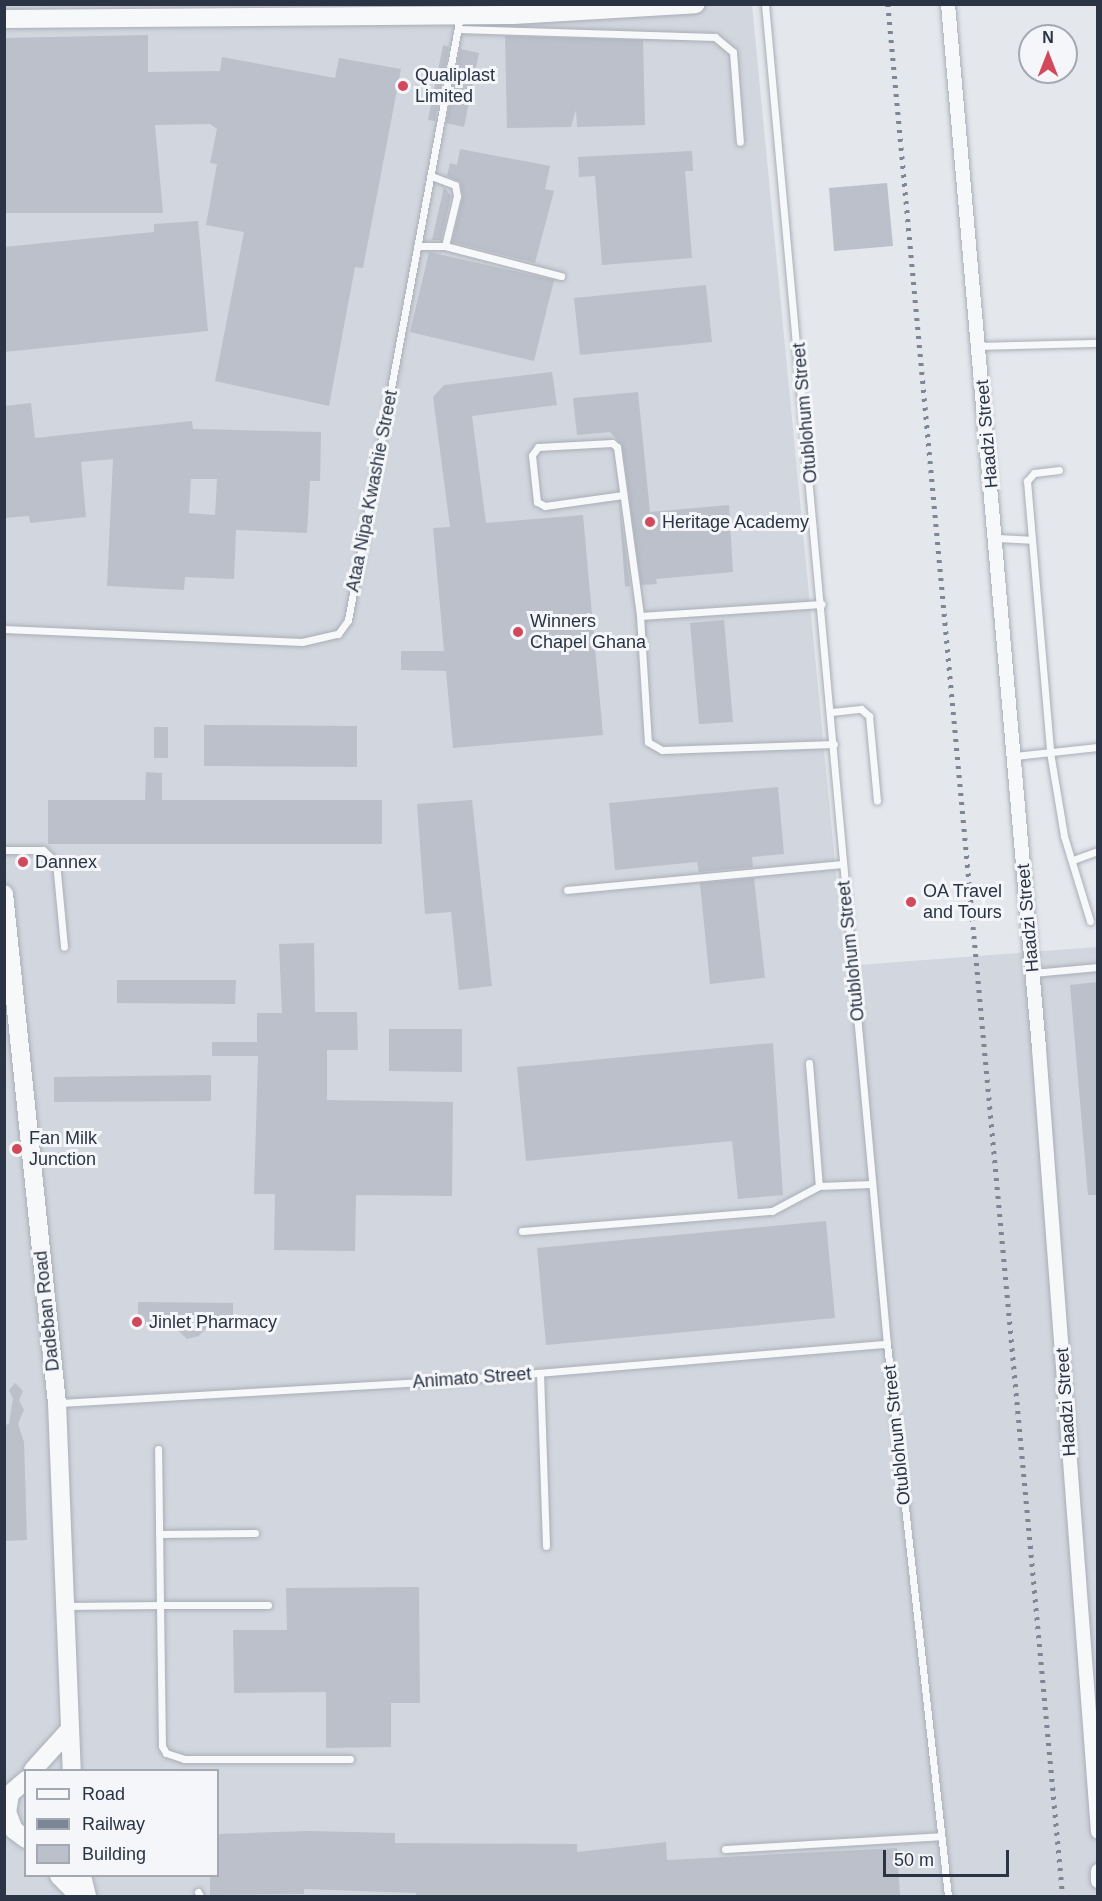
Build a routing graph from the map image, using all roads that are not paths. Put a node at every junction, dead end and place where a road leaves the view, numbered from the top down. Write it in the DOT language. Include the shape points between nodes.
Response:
graph roads {
  1 [pos="696,4"];
  2 [pos="765,4"];
  3 [pos="948,4"];
  4 [pos="4,19"];
  5 [pos="459,22"];
  6 [pos="740,142"];
  7 [pos="431,176"];
  8 [pos="418,246"];
  9 [pos="445,246"];
  10 [pos="561,276"];
  11 [pos="1098,343"];
  12 [pos="980,346"];
  13 [pos="1059,470"];
  14 [pos="623,495"];
  15 [pos="996,538"];
  16 [pos="1032,540"];
  17 [pos="822,604"];
  18 [pos="640,616"];
  19 [pos="4,629"];
  20 [pos="831,712"];
  21 [pos="834,744"];
  22 [pos="1098,747"];
  23 [pos="1050,752"];
  24 [pos="1015,756"];
  25 [pos="877,801"];
  26 [pos="4,850"];
  27 [pos="1098,851"];
  28 [pos="1073,860"];
  29 [pos="842,864"];
  30 [pos="567,890"];
  31 [pos="5,902"];
  32 [pos="1090,921"];
  33 [pos="64,947"];
  34 [pos="1098,967"];
  35 [pos="1033,973"];
  36 [pos="809,1063"];
  37 [pos="872,1184"];
  38 [pos="819,1186"];
  39 [pos="522,1231"];
  40 [pos="887,1344"];
  41 [pos="540,1373"];
  42 [pos="57,1403"];
  43 [pos="158,1449"];
  44 [pos="255,1533"];
  45 [pos="159,1534"];
  46 [pos="546,1546"];
  47 [pos="160,1605"];
  48 [pos="268,1605"];
  49 [pos="65,1606"];
  50 [pos="70,1729"];
  51 [pos="350,1760"];
  52 [pos="32,1769"];
  53 [pos="72,1769"];
  54 [pos="21,1780"];
  55 [pos="18,1832"];
  56 [pos="1098,1832"];
  57 [pos="941,1836"];
  58 [pos="725,1849"];
  59 [pos="61,1877"];
  60 [pos="82,1877"];
  61 [pos="79,1896"];
  62 [pos="87,1896"];
  63 [pos="948,1896"];
  1 -- 5 [label="street"];
  2 -- 17 [label="lane, Otublohum Street"];
  3 -- 12 [label="street, Haadzi Street"];
  4 -- 5 [label="street"];
  5 -- 6 [label="lane" via="715,37 733,52"];
  5 -- 7 [label="lane, Ataa Nipa Kwashie Street"];
  7 -- 8 [label="lane, Ataa Nipa Kwashie Street"];
  7 -- 9 [label="lane" via="457,190"];
  8 -- 9 [label="lane"];
  8 -- 19 [label="lane, Ataa Nipa Kwashie Street" via="348,620 338,634 302,642"];
  9 -- 10 [label="lane"];
  11 -- 12 [label="lane"];
  12 -- 15 [label="street, Haadzi Street"];
  13 -- 16 [label="lane" via="1034,473 1027,481"];
  14 -- 14 [label="lane" via="617,447 612,443 538,447 532,455 537,502 545,506"];
  14 -- 18 [label="lane"];
  15 -- 16 [label="lane"];
  15 -- 24 [label="street, Haadzi Street"];
  16 -- 23 [label="lane"];
  17 -- 18 [label="lane"];
  17 -- 20 [label="lane, Otublohum Street"];
  18 -- 21 [label="lane" via="648,742 653,747"];
  20 -- 21 [label="lane, Otublohum Street"];
  20 -- 25 [label="lane" via="861,709 869,716"];
  21 -- 29 [label="lane, Otublohum Street"];
  22 -- 23 [label="lane"];
  23 -- 24 [label="lane"];
  23 -- 28 [label="lane" via="1064,837"];
  24 -- 35 [label="street, Haadzi Street"];
  26 -- 33 [label="lane" via="43,850 56,862"];
  27 -- 28 [label="lane"];
  28 -- 32 [label="lane"];
  29 -- 30 [label="lane"];
  29 -- 37 [label="lane, Otublohum Street"];
  31 -- 42 [label="street, Dadeban Road"];
  34 -- 35 [label="lane"];
  35 -- 56 [label="street, Haadzi Street"];
  36 -- 38 [label="lane"];
  37 -- 38 [label="lane"];
  37 -- 40 [label="lane, Otublohum Street"];
  38 -- 39 [label="lane" via="772,1211"];
  40 -- 41 [label="lane, Animato Street"];
  40 -- 57 [label="lane, Otublohum Street"];
  41 -- 42 [label="lane, Animato Street"];
  41 -- 46 [label="lane"];
  42 -- 49 [label="street, Dadeban Road"];
  43 -- 45 [label="lane"];
  44 -- 45 [label="lane"];
  45 -- 47 [label="lane"];
  47 -- 48 [label="lane"];
  47 -- 49 [label="lane"];
  47 -- 51 [label="lane" via="165,1753 184,1759"];
  49 -- 50 [label="street, Dadeban Road"];
  50 -- 52 [label="street"];
  50 -- 53 [label="street, Dadeban Road"];
  54 -- 55 [label="street" via="7,1803"];
  57 -- 58 [label="lane"];
  57 -- 63 [label="lane, Otublohum Street"];
  59 -- 61 [label="street"];
  60 -- 62 [label="street"];
}
